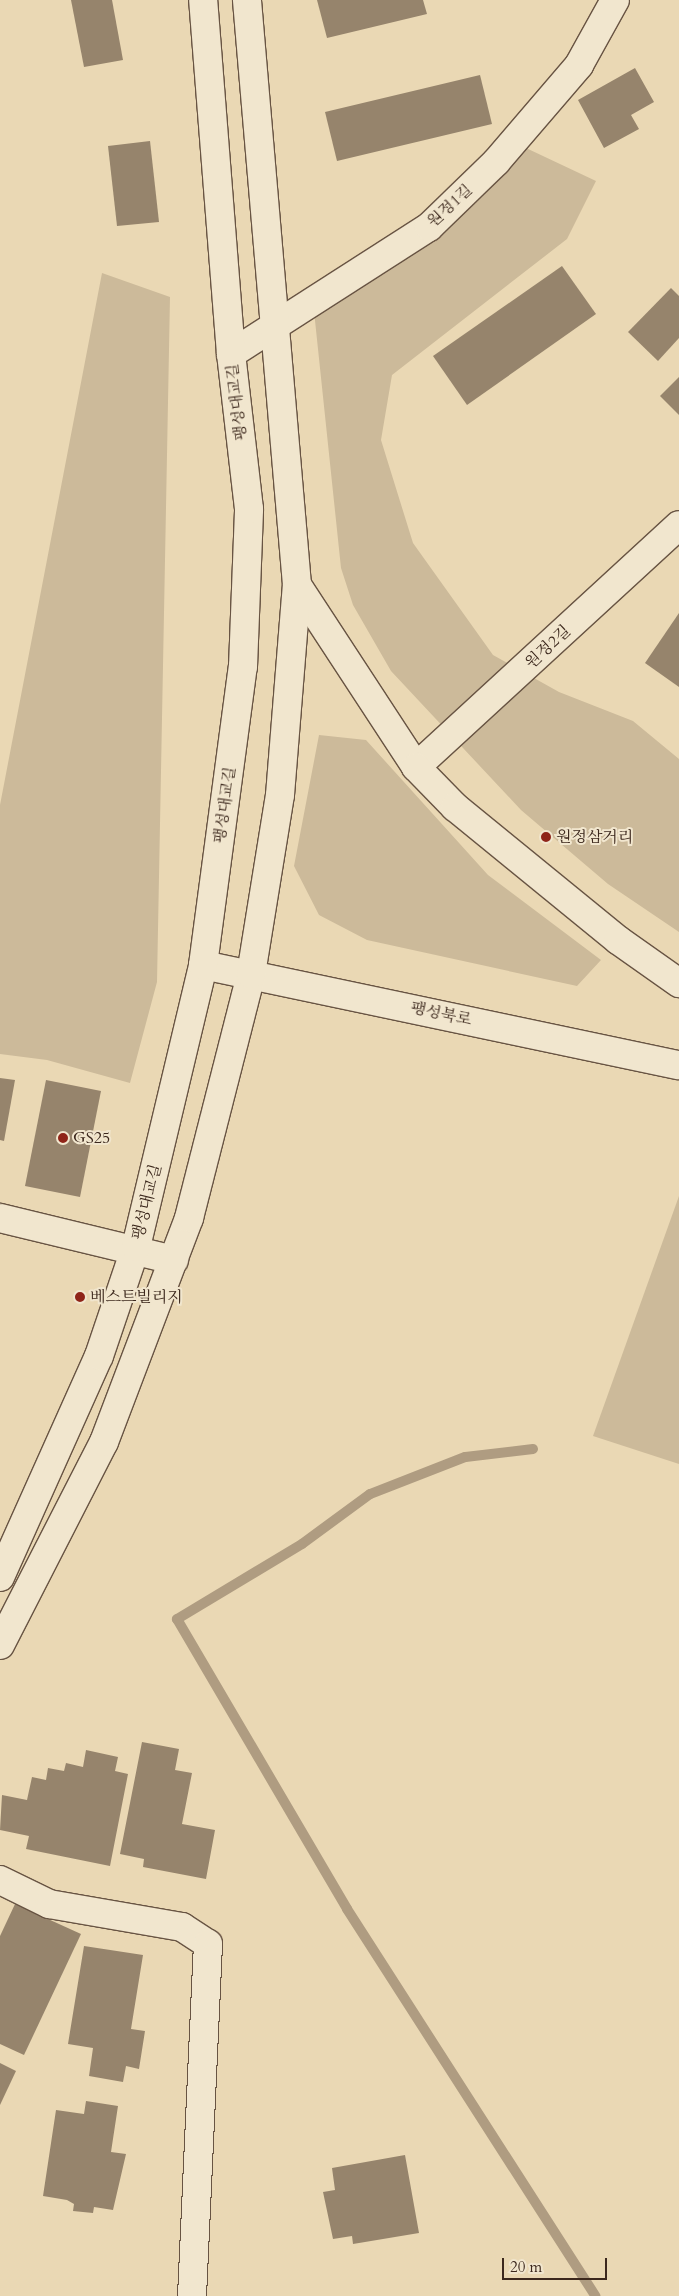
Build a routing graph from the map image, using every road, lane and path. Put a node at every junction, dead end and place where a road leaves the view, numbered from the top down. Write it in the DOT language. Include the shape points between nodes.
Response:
graph roads {
  1 [pos="203,0"];
  2 [pos="247,0"];
  3 [pos="615,0"];
  4 [pos="276,326"];
  5 [pos="231,354"];
  6 [pos="679,525"];
  7 [pos="297,585"];
  8 [pos="416,767"];
  9 [pos="203,964"];
  10 [pos="250,974"];
  11 [pos="679,983"];
  12 [pos="679,1065"];
  13 [pos="0,1218"];
  14 [pos="136,1247"];
  15 [pos="174,1260"];
  16 [pos="1,1573"];
  17 [pos="33,1582"];
  18 [pos="0,1645"];
  19 [pos="0,1880"];
  20 [pos="192,2296"];
  1 -- 5 [label="main road, 팽성대교길"];
  2 -- 4 [label="main road"];
  3 -- 4 [label="main road, 원정1길" via="579,65 496,162 429,226"];
  4 -- 5 [label="main road, 원정1길"];
  4 -- 7 [label="main road"];
  5 -- 9 [label="main road, 팽성대교길" via="249,510 244,667"];
  6 -- 8 [label="main road, 원정2길"];
  7 -- 8 [label="main road"];
  7 -- 10 [label="main road" via="280,795"];
  8 -- 11 [label="main road" via="455,807 618,940"];
  9 -- 10 [label="main road, 팽성북로"];
  9 -- 14 [label="main road, 팽성대교길"];
  10 -- 12 [label="main road, 팽성북로"];
  10 -- 15 [label="main road" via="189,1218"];
  13 -- 14 [label="main road"];
  14 -- 15 [label="main road"];
  14 -- 16 [label="main road, 팽성대교길" via="99,1356"];
  15 -- 17 [label="main road" via="104,1442"];
  16 -- 17 [label="main road"];
  17 -- 18 [label="main road"];
  19 -- 20 [label="main road" via="49,1904 182,1927 208,1944"];
}
